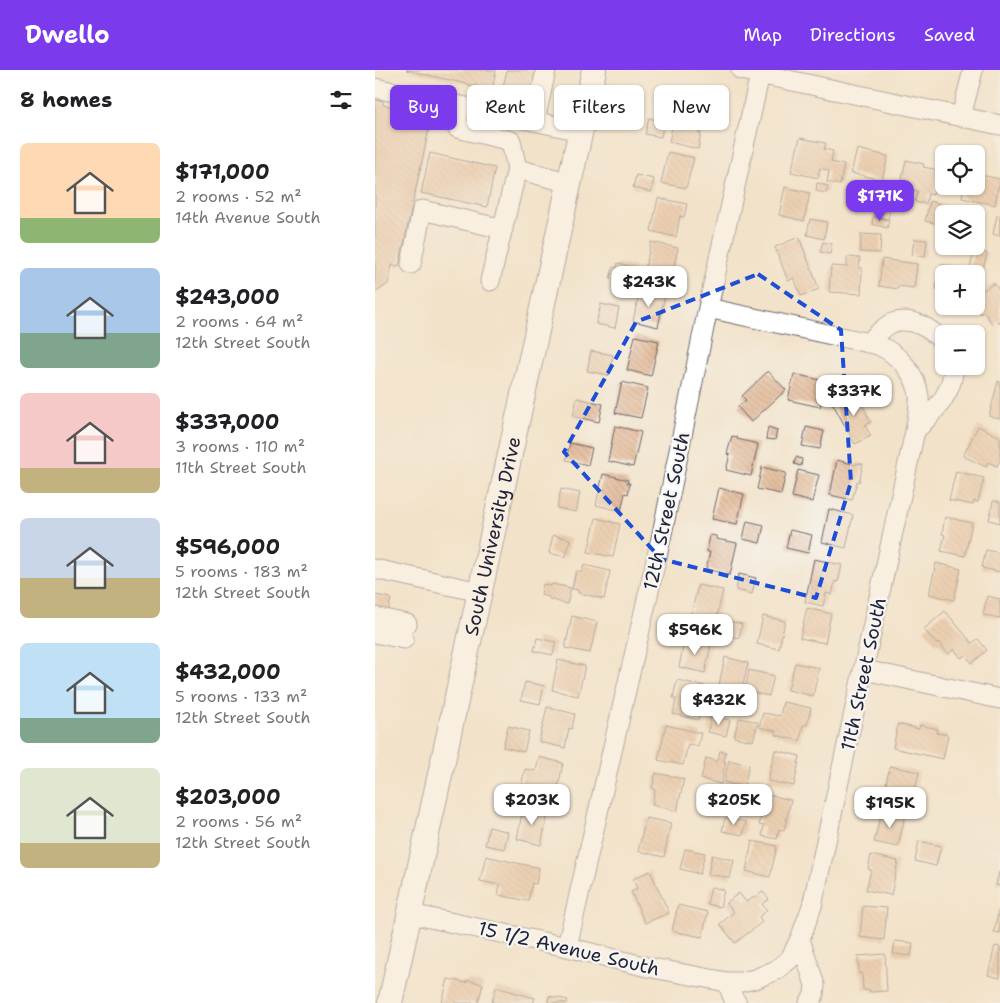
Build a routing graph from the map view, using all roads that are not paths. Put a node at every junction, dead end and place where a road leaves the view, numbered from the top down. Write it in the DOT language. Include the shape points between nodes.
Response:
graph roads {
  1 [pos="546,70"];
  2 [pos="594,70"];
  3 [pos="741,70"];
  4 [pos="973,70"];
  5 [pos="760,74"];
  6 [pos="543,85"];
  7 [pos="375,88"];
  8 [pos="460,106"];
  9 [pos="467,107"];
  10 [pos="961,117"];
  11 [pos="544,123"];
  12 [pos="1000,125"];
  13 [pos="581,131"];
  14 [pos="517,169"];
  15 [pos="569,183"];
  16 [pos="503,229"];
  17 [pos="411,264"];
  18 [pos="490,281"];
  19 [pos="708,308"];
  20 [pos="935,335"];
  21 [pos="868,343"];
  22 [pos="953,375"];
  23 [pos="915,431"];
  24 [pos="375,568"];
  25 [pos="480,592"];
  26 [pos="375,617"];
  27 [pos="375,625"];
  28 [pos="406,632"];
  29 [pos="375,633"];
  30 [pos="864,670"];
  31 [pos="1000,699"];
  32 [pos="411,914"];
  33 [pos="800,939"];
  34 [pos="567,947"];
  35 [pos="727,982"];
  36 [pos="390,1003"];
  37 [pos="737,1003"];
  38 [pos="809,1003"];
  1 -- 6 [label="street"];
  2 -- 13 [label="main road, South University Drive"];
  3 -- 5 [label="street"];
  4 -- 10 [label="street"];
  5 -- 10 [label="street"];
  5 -- 19 [label="street, 12th Street South"];
  7 -- 8 [label="street"];
  8 -- 9 [label="street"];
  8 -- 14 [label="street" via="457,128 511,142"];
  10 -- 12 [label="street"];
  11 -- 13 [label="street"];
  13 -- 15 [label="main road, South University Drive"];
  14 -- 15 [label="street"];
  14 -- 16 [label="street"];
  15 -- 25 [label="main road, South University Drive"];
  16 -- 17 [label="street" via="422,210"];
  16 -- 18 [label="street"];
  19 -- 21 [label="street, 11th Street South"];
  19 -- 34 [label="street, 12th Street South" via="662,534"];
  20 -- 21 [label="street" via="917,322 905,321 891,323"];
  21 -- 23 [label="street, 11th Street South" via="891,351 915,380 919,397"];
  22 -- 23 [label="street" via="945,398"];
  23 -- 30 [label="street, 11th Street South"];
  24 -- 25 [label="street"];
  25 -- 32 [label="main road, South University Drive"];
  26 -- 28 [label="street"];
  27 -- 28 [label="street"];
  28 -- 29 [label="street"];
  30 -- 31 [label="street"];
  30 -- 33 [label="street, 11th Street South" via="812,906"];
  32 -- 34 [label="street, 15 1/2 Avenue South"];
  32 -- 36 [label="main road, South University Drive"];
  33 -- 35 [label="street, 11th Street South" via="790,959 776,970 755,979"];
  33 -- 38 [label="street" via="815,985"];
  34 -- 35 [label="street, 15 1/2 Avenue South"];
  35 -- 37 [label="street"];
}
